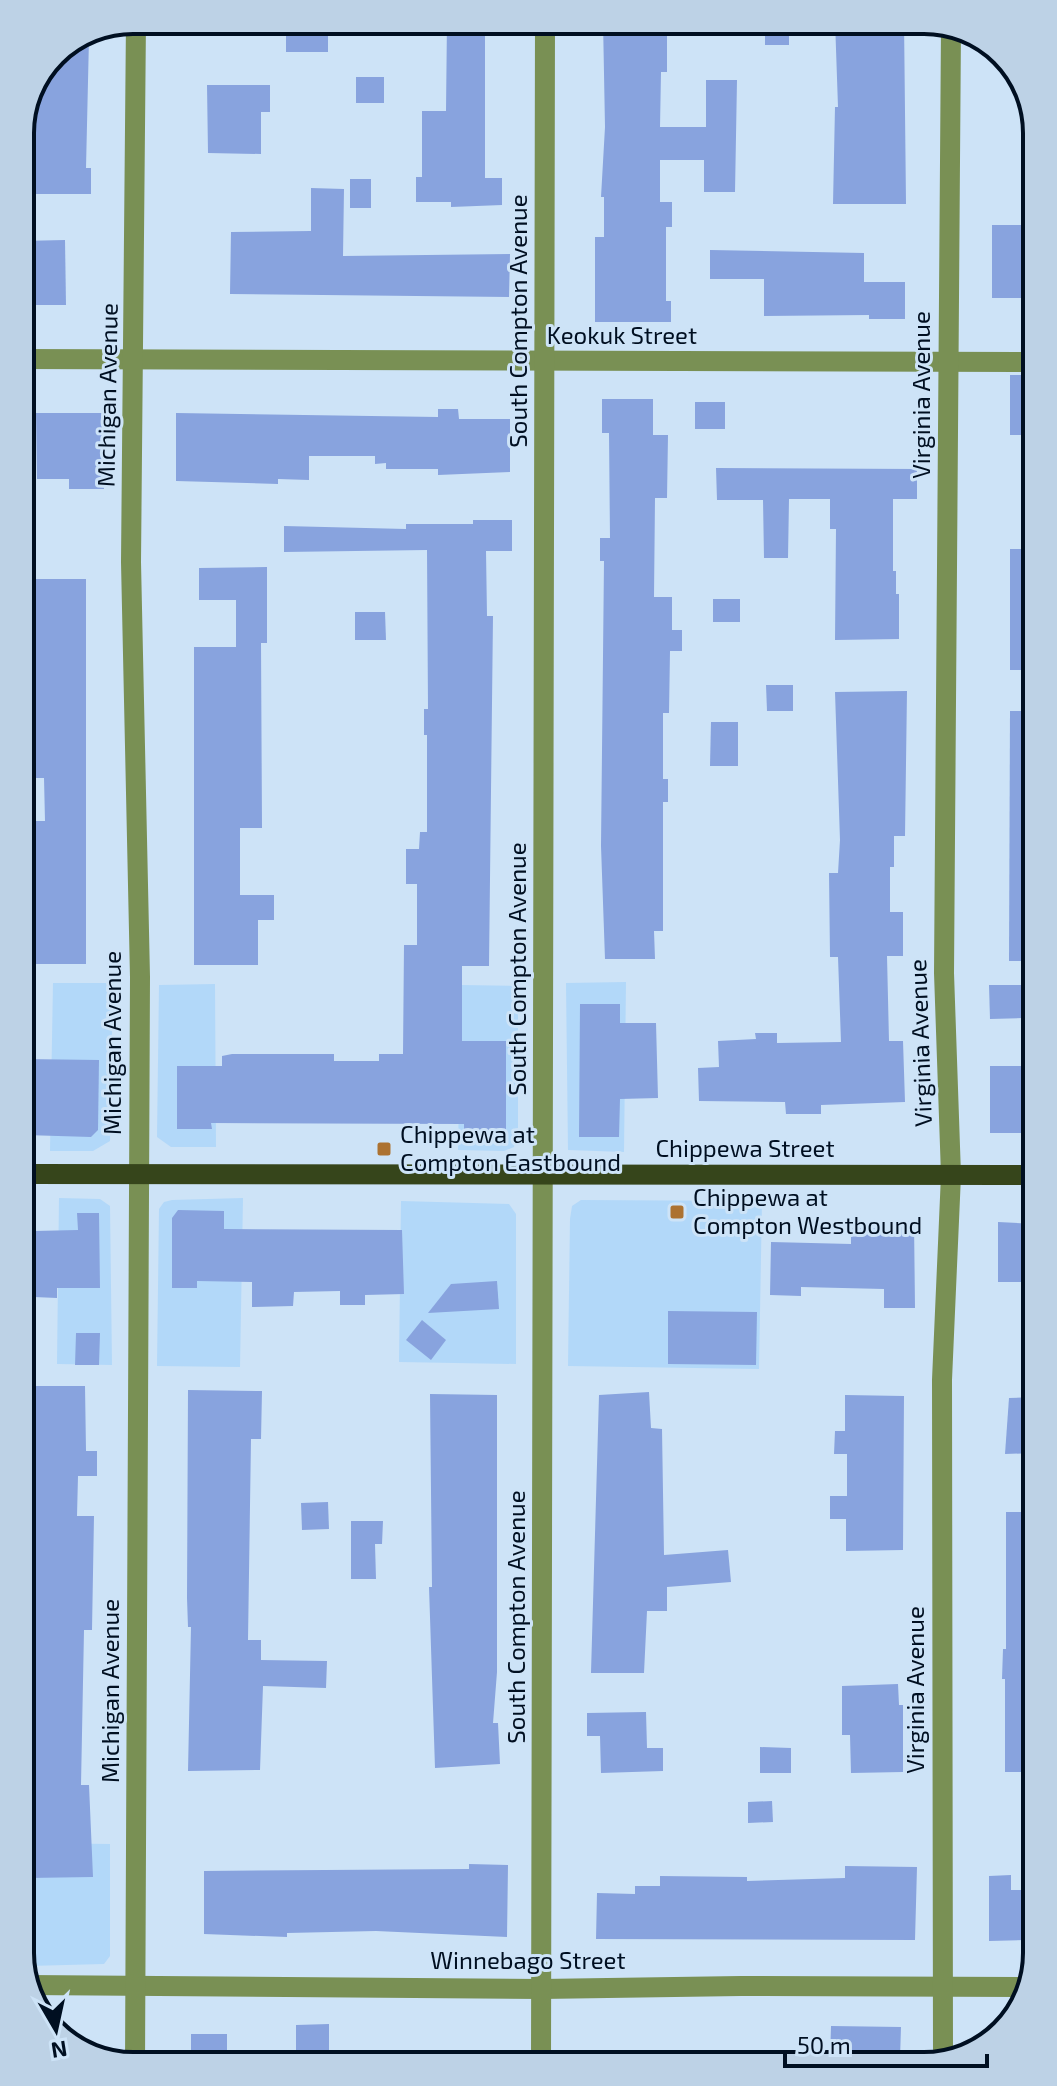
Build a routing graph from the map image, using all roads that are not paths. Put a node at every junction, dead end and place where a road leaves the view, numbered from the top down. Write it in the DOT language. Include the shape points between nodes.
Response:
graph roads {
  1 [pos="136,34"];
  2 [pos="545,34"];
  3 [pos="951,38"];
  4 [pos="34,359"];
  5 [pos="135,359"];
  6 [pos="546,362"];
  7 [pos="949,362"];
  8 [pos="1023,362"];
  9 [pos="34,1174"];
  10 [pos="139,1175"];
  11 [pos="544,1175"];
  12 [pos="951,1175"];
  13 [pos="1023,1175"];
  14 [pos="40,1985"];
  15 [pos="136,1985"];
  16 [pos="943,1987"];
  17 [pos="1017,1987"];
  18 [pos="541,1989"];
  19 [pos="943,2050"];
  20 [pos="135,2052"];
  21 [pos="541,2052"];
  1 -- 5 [label="street, Michigan Avenue"];
  2 -- 6 [label="street, South Compton Avenue"];
  3 -- 7 [label="street, Virginia Avenue"];
  4 -- 5 [label="street, Keokuk Street"];
  5 -- 6 [label="street, Keokuk Street"];
  5 -- 10 [label="street, Michigan Avenue" via="131,562"];
  6 -- 7 [label="street, Keokuk Street"];
  6 -- 11 [label="street, South Compton Avenue"];
  7 -- 8 [label="street, Keokuk Street"];
  7 -- 12 [label="street, Virginia Avenue" via="944,973"];
  9 -- 10 [label="main road, Chippewa Street"];
  10 -- 11 [label="main road, Chippewa Street"];
  10 -- 15 [label="street, Michigan Avenue"];
  11 -- 12 [label="main road, Chippewa Street"];
  11 -- 18 [label="street, South Compton Avenue"];
  12 -- 13 [label="main road, Chippewa Street"];
  12 -- 16 [label="street, Virginia Avenue" via="942,1380"];
  14 -- 15 [label="street, Winnebago Street"];
  15 -- 18 [label="street, Winnebago Street"];
  15 -- 20 [label="street, Michigan Avenue"];
  16 -- 17 [label="street, Winnebago Street"];
  16 -- 18 [label="street, Winnebago Street"];
  16 -- 19 [label="street, Virginia Avenue"];
  18 -- 21 [label="street, South Compton Avenue"];
}
